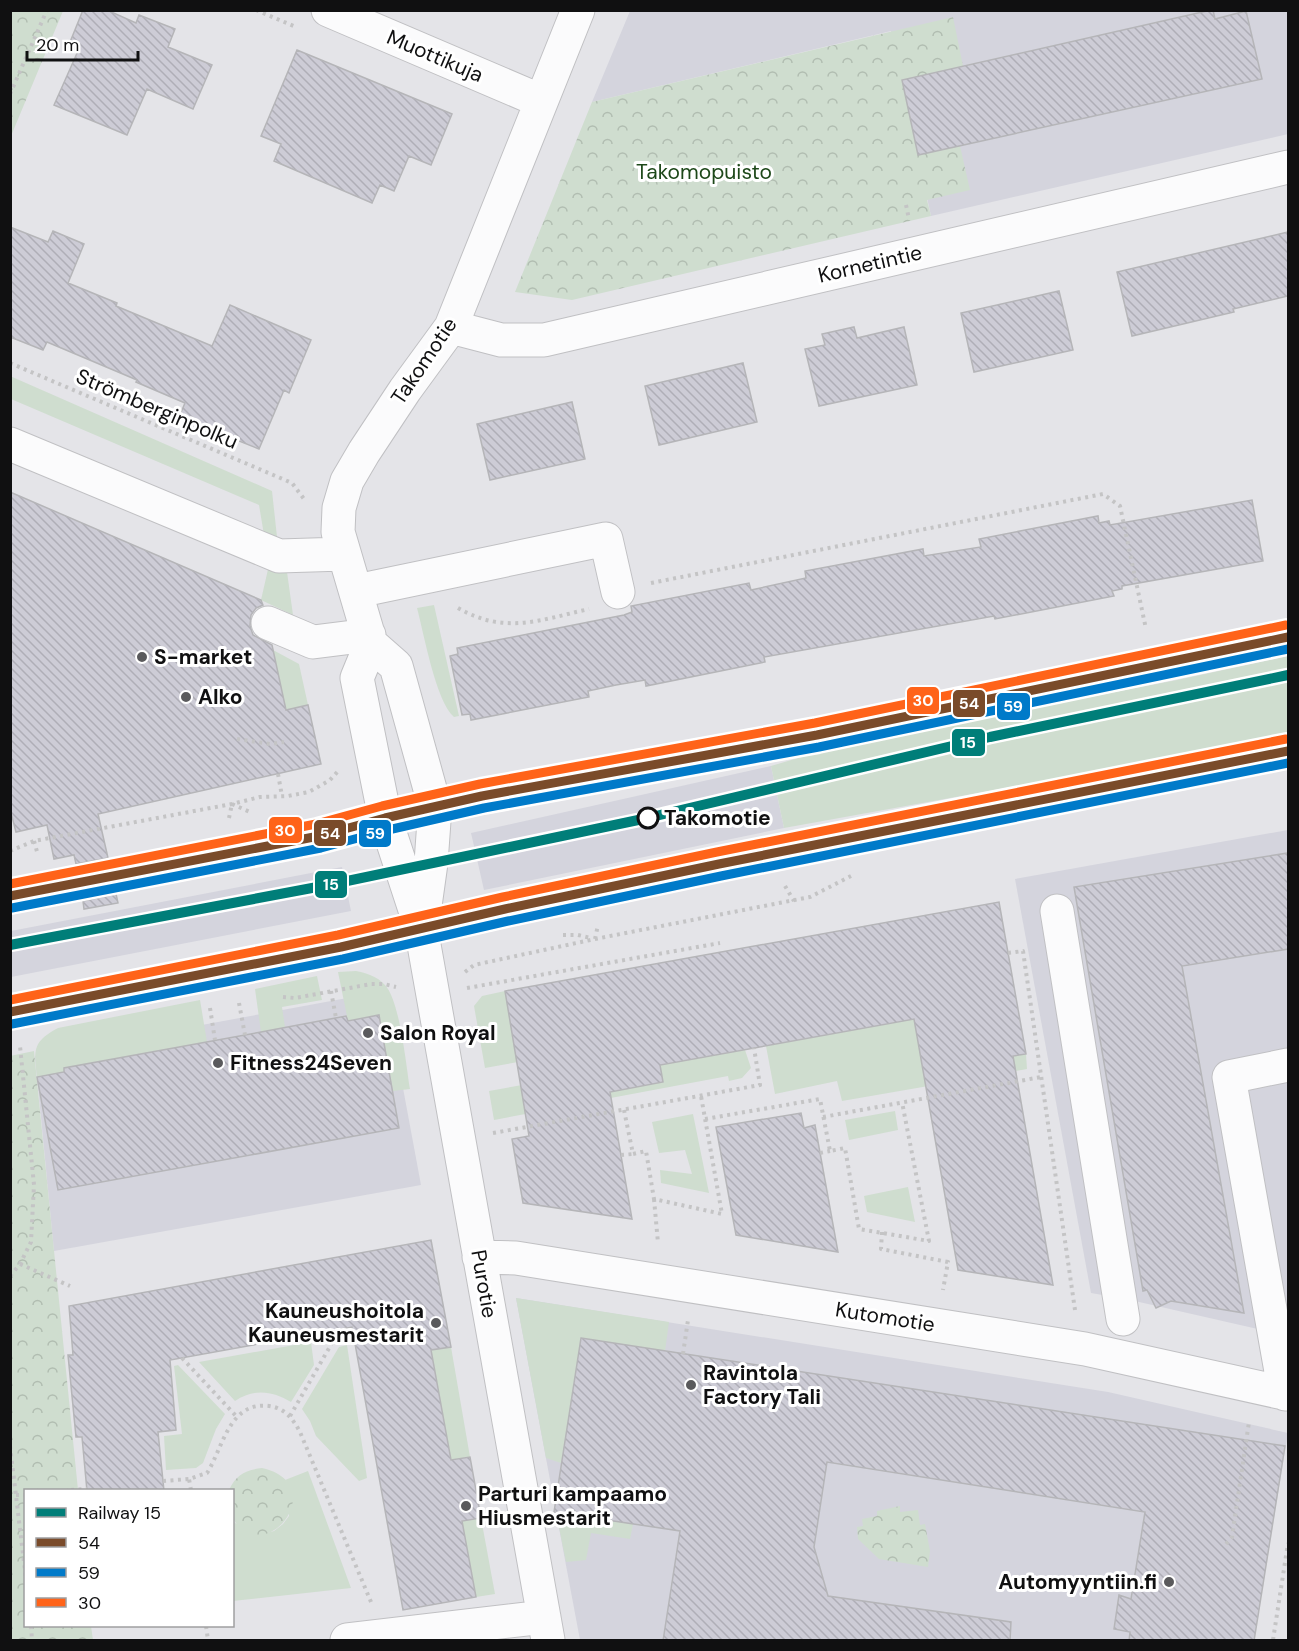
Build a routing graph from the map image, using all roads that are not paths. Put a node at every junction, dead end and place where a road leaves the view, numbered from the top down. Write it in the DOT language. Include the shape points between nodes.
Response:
graph roads {
  1 [pos="328,10"];
  2 [pos="578,10"];
  3 [pos="542,101"];
  4 [pos="1288,167"];
  5 [pos="452,327"];
  6 [pos="10,444"];
  7 [pos="344,554"];
  8 [pos="357,591"];
  9 [pos="617,591"];
  10 [pos="268,624"];
  11 [pos="1288,637"];
  12 [pos="370,640"];
  13 [pos="1288,752"];
  14 [pos="435,807"];
  15 [pos="385,818"];
  16 [pos="10,896"];
  17 [pos="1057,911"];
  18 [pos="421,928"];
  19 [pos="10,1012"];
  20 [pos="1288,1065"];
  21 [pos="479,1257"];
  22 [pos="1123,1319"];
  23 [pos="1287,1394"];
  24 [pos="546,1629"];
  25 [pos="347,1641"];
  1 -- 3 [label="street, Muottikuja"];
  2 -- 3 [label="street, Takomotie"];
  3 -- 5 [label="street, Takomotie"];
  4 -- 5 [label="street, Kornetintie" via="544,340 501,340"];
  5 -- 7 [label="street, Takomotie" via="346,481 338,532"];
  6 -- 7 [label="street" via="279,556"];
  7 -- 8 [label="street, Takomotie"];
  8 -- 9 [label="street" via="606,539"];
  8 -- 12 [label="street, Takomotie"];
  10 -- 12 [label="street" via="313,642"];
  11 -- 14 [label="street" via="817,735"];
  12 -- 14 [label="street" via="396,666"];
  12 -- 15 [label="street" via="357,678"];
  13 -- 18 [label="street" via="719,864"];
  14 -- 15 [label="street"];
  14 -- 18 [label="street"];
  15 -- 16 [label="street" via="319,836"];
  15 -- 18 [label="street"];
  17 -- 22 [label="street"];
  18 -- 19 [label="street"];
  18 -- 21 [label="street, Purotie"];
  20 -- 23 [label="street" via="1229,1077"];
  21 -- 23 [label="street, Kutomotie" via="516,1258 1085,1349"];
  21 -- 24 [label="street, Purotie"];
  24 -- 25 [label="street"];
}
